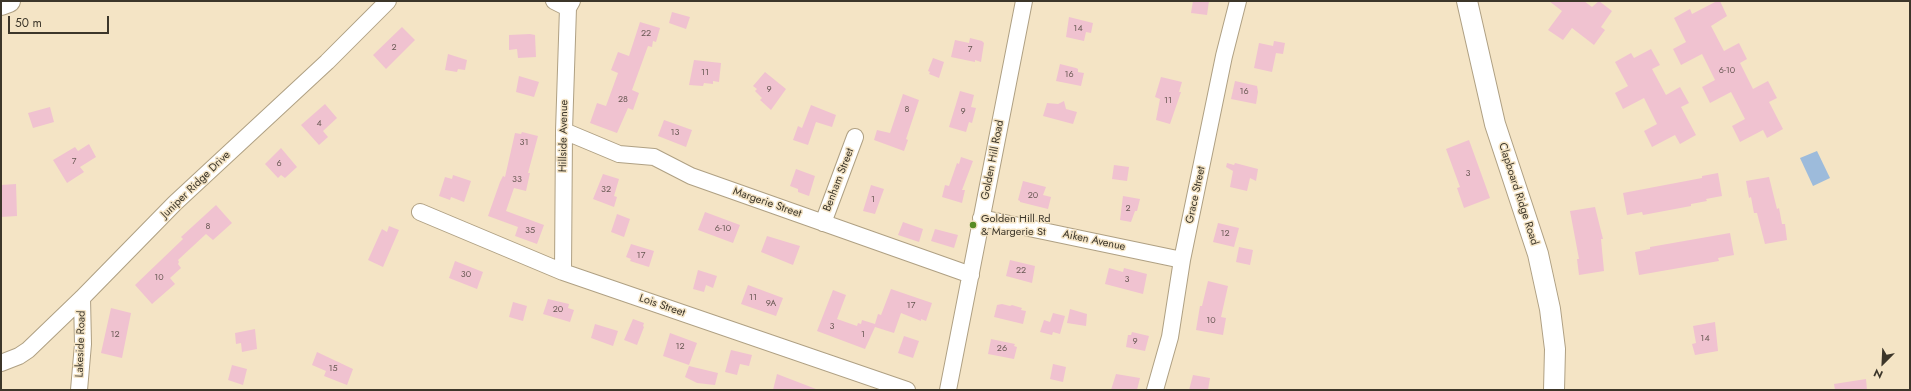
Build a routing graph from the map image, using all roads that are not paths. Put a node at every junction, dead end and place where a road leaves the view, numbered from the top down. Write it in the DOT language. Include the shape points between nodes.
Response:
graph roads {
  1 [pos="9,1"];
  2 [pos="388,1"];
  3 [pos="1024,1"];
  4 [pos="1238,1"];
  5 [pos="1467,1"];
  6 [pos="564,3"];
  7 [pos="1,4"];
  8 [pos="564,131"];
  9 [pos="855,137"];
  10 [pos="420,212"];
  11 [pos="981,218"];
  12 [pos="823,223"];
  13 [pos="1182,260"];
  14 [pos="563,272"];
  15 [pos="971,275"];
  16 [pos="82,298"];
  17 [pos="1,362"];
  18 [pos="79,390"];
  19 [pos="907,390"];
  20 [pos="948,390"];
  21 [pos="1156,390"];
  22 [pos="1554,390"];
  1 -- 7 [label="highway"];
  2 -- 16 [label="street, Juniper Ridge Drive" via="327,62 175,204"];
  3 -- 11 [label="street, Golden Hill Road"];
  4 -- 13 [label="street, Grace Street" via="1224,56"];
  5 -- 22 [label="main road, Clapboard Ridge Road" via="1495,124 1538,254 1550,309 1555,349"];
  6 -- 8 [label="street, Hillside Avenue"];
  8 -- 12 [label="street, Margerie Street" via="619,154 654,157 691,176"];
  8 -- 14 [label="street, Hillside Avenue"];
  9 -- 12 [label="street, Benham Street"];
  10 -- 14 [label="street, Lois Street"];
  11 -- 13 [label="street, Aiken Avenue"];
  11 -- 15 [label="street, Golden Hill Road"];
  12 -- 15 [label="street, Margerie Street"];
  13 -- 21 [label="street, Grace Street" via="1170,337"];
  14 -- 19 [label="street, Lois Street"];
  15 -- 20 [label="street, Golden Hill Road"];
  16 -- 17 [label="street, Juniper Ridge Drive" via="28,350"];
  16 -- 18 [label="street, Lakeside Road" via="83,344"];
}
